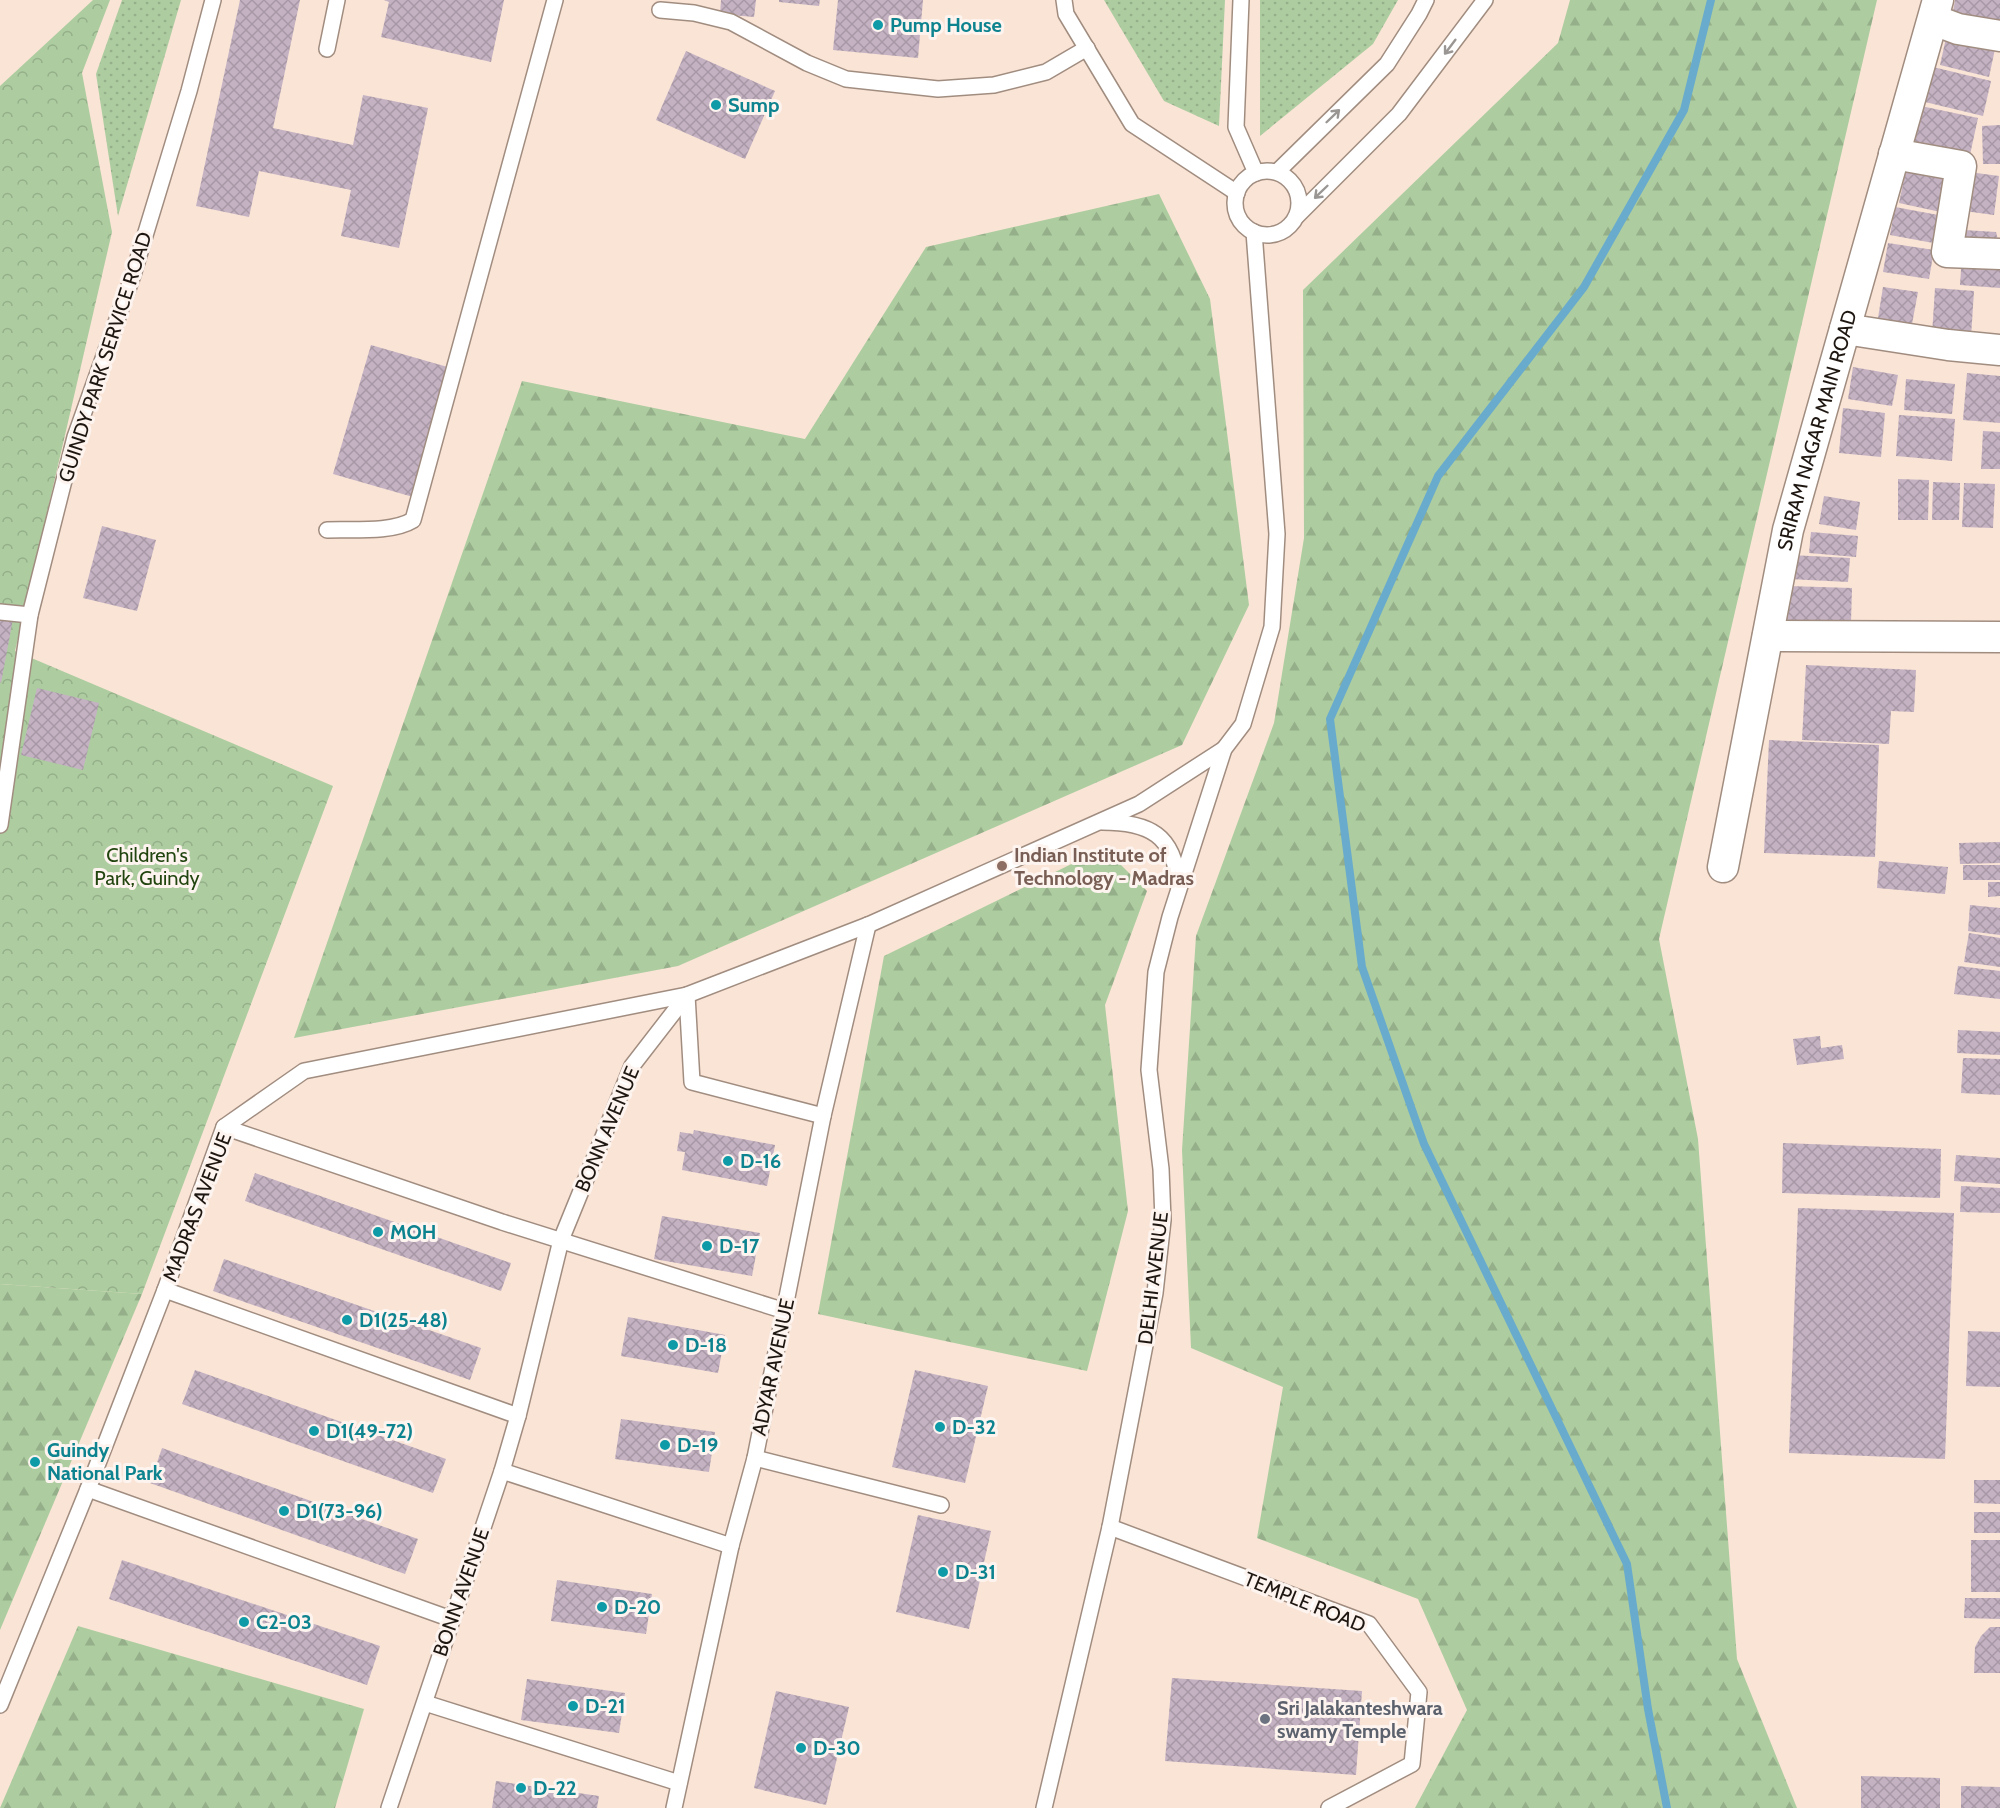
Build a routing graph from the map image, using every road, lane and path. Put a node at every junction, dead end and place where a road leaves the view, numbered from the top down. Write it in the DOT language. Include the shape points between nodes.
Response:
graph roads {
  1 [pos="213,0"];
  2 [pos="337,0"];
  3 [pos="555,0"];
  4 [pos="1064,0"];
  5 [pos="1241,0"];
  6 [pos="1426,0"];
  7 [pos="1485,0"];
  8 [pos="660,10"];
  9 [pos="1936,10"];
  10 [pos="2000,36"];
  11 [pos="1087,48"];
  12 [pos="327,49"];
  13 [pos="1894,154"];
  14 [pos="1276,172"];
  15 [pos="1256,173"];
  16 [pos="1238,193"];
  17 [pos="1297,216"];
  18 [pos="1254,232"];
  19 [pos="2000,254"];
  20 [pos="1845,329"];
  21 [pos="2000,350"];
  22 [pos="327,530"];
  23 [pos="0,612"];
  24 [pos="30,615"];
  25 [pos="1768,636"];
  26 [pos="2000,637"];
  27 [pos="1224,749"];
  28 [pos="1099,822"];
  29 [pos="0,825"];
  30 [pos="1723,867"];
  31 [pos="1178,894"];
  32 [pos="868,925"];
  33 [pos="687,995"];
  34 [pos="823,1116"];
  35 [pos="224,1127"];
  36 [pos="561,1240"];
  37 [pos="165,1290"];
  38 [pos="785,1311"];
  39 [pos="518,1416"];
  40 [pos="755,1458"];
  41 [pos="502,1471"];
  42 [pos="88,1489"];
  43 [pos="942,1505"];
  44 [pos="1110,1527"];
  45 [pos="731,1546"];
  46 [pos="451,1619"];
  47 [pos="425,1703"];
  48 [pos="0,1705"];
  49 [pos="679,1783"];
  50 [pos="389,1808"];
  51 [pos="674,1808"];
  52 [pos="1044,1808"];
  53 [pos="1329,1808"];
  1 -- 24 [label="lane, GUINDY PARK SERVICE ROAD" via="133,275 75,437"];
  2 -- 12 [label="lane"];
  3 -- 22 [label="lane" via="413,520 378,528"];
  4 -- 11 [label="lane" via="1066,14"];
  5 -- 15 [label="lane" via="1236,127"];
  14 -- 6 [label="lane, one-way" via="1387,64"];
  7 -- 17 [label="lane, one-way" via="1398,114"];
  8 -- 11 [label="lane" via="731,22 846,79 938,89 994,85 1046,72"];
  9 -- 10 [label="street" via="1958,29"];
  9 -- 13 [label="street, SRIRAM NAGAR MAIN ROAD"];
  11 -- 16 [label="lane" via="1132,124"];
  13 -- 19 [label="street" via="1961,166 1947,252"];
  13 -- 20 [label="street, SRIRAM NAGAR MAIN ROAD"];
  14 -- 15 [label="lane"];
  14 -- 17 [label="lane" via="1294,185 1300,205"];
  15 -- 16 [label="lane" via="1241,184"];
  16 -- 18 [label="lane" via="1235,202 1240,220"];
  17 -- 18 [label="lane" via="1292,224 1274,234"];
  18 -- 27 [label="lane" via="1276,534 1272,627 1243,724"];
  20 -- 21 [label="street"];
  20 -- 25 [label="street, SRIRAM NAGAR MAIN ROAD" via="1788,531"];
  23 -- 24 [label="lane"];
  24 -- 29 [label="lane, GUINDY PARK SERVICE ROAD"];
  25 -- 26 [label="street"];
  25 -- 30 [label="street, SRIRAM NAGAR MAIN ROAD"];
  27 -- 28 [label="lane" via="1138,804"];
  27 -- 31 [label="lane, DELHI AVENUE"];
  28 -- 31 [label="lane" via="1129,824 1157,835 1175,861"];
  28 -- 32 [label="lane"];
  31 -- 44 [label="lane, DELHI AVENUE" via="1156,972 1149,1070 1163,1220 1157,1282"];
  32 -- 33 [label="lane"];
  32 -- 34 [label="lane, ADYAR AVENUE"];
  33 -- 34 [label="lane" via="692,1082"];
  33 -- 35 [label="lane, MADRAS AVENUE" via="304,1071"];
  33 -- 36 [label="lane, BONN AVENUE" via="632,1066"];
  34 -- 38 [label="lane, ADYAR AVENUE"];
  35 -- 36 [label="lane"];
  35 -- 37 [label="lane, MADRAS AVENUE"];
  36 -- 38 [label="lane"];
  36 -- 39 [label="lane, BONN AVENUE"];
  37 -- 39 [label="lane"];
  37 -- 42 [label="lane, MADRAS AVENUE"];
  38 -- 40 [label="lane, ADYAR AVENUE"];
  39 -- 41 [label="lane, BONN AVENUE"];
  40 -- 43 [label="lane"];
  40 -- 45 [label="lane, ADYAR AVENUE"];
  41 -- 45 [label="lane"];
  41 -- 46 [label="lane, BONN AVENUE"];
  42 -- 46 [label="lane"];
  42 -- 48 [label="lane, MADRAS AVENUE"];
  44 -- 52 [label="lane, DELHI AVENUE"];
  44 -- 53 [label="lane, TEMPLE ROAD" via="1369,1624 1419,1692 1412,1764"];
  45 -- 49 [label="lane, ADYAR AVENUE"];
  46 -- 47 [label="lane, BONN AVENUE"];
  47 -- 49 [label="lane"];
  47 -- 50 [label="lane, BONN AVENUE"];
  49 -- 51 [label="lane, ADYAR AVENUE"];
}
